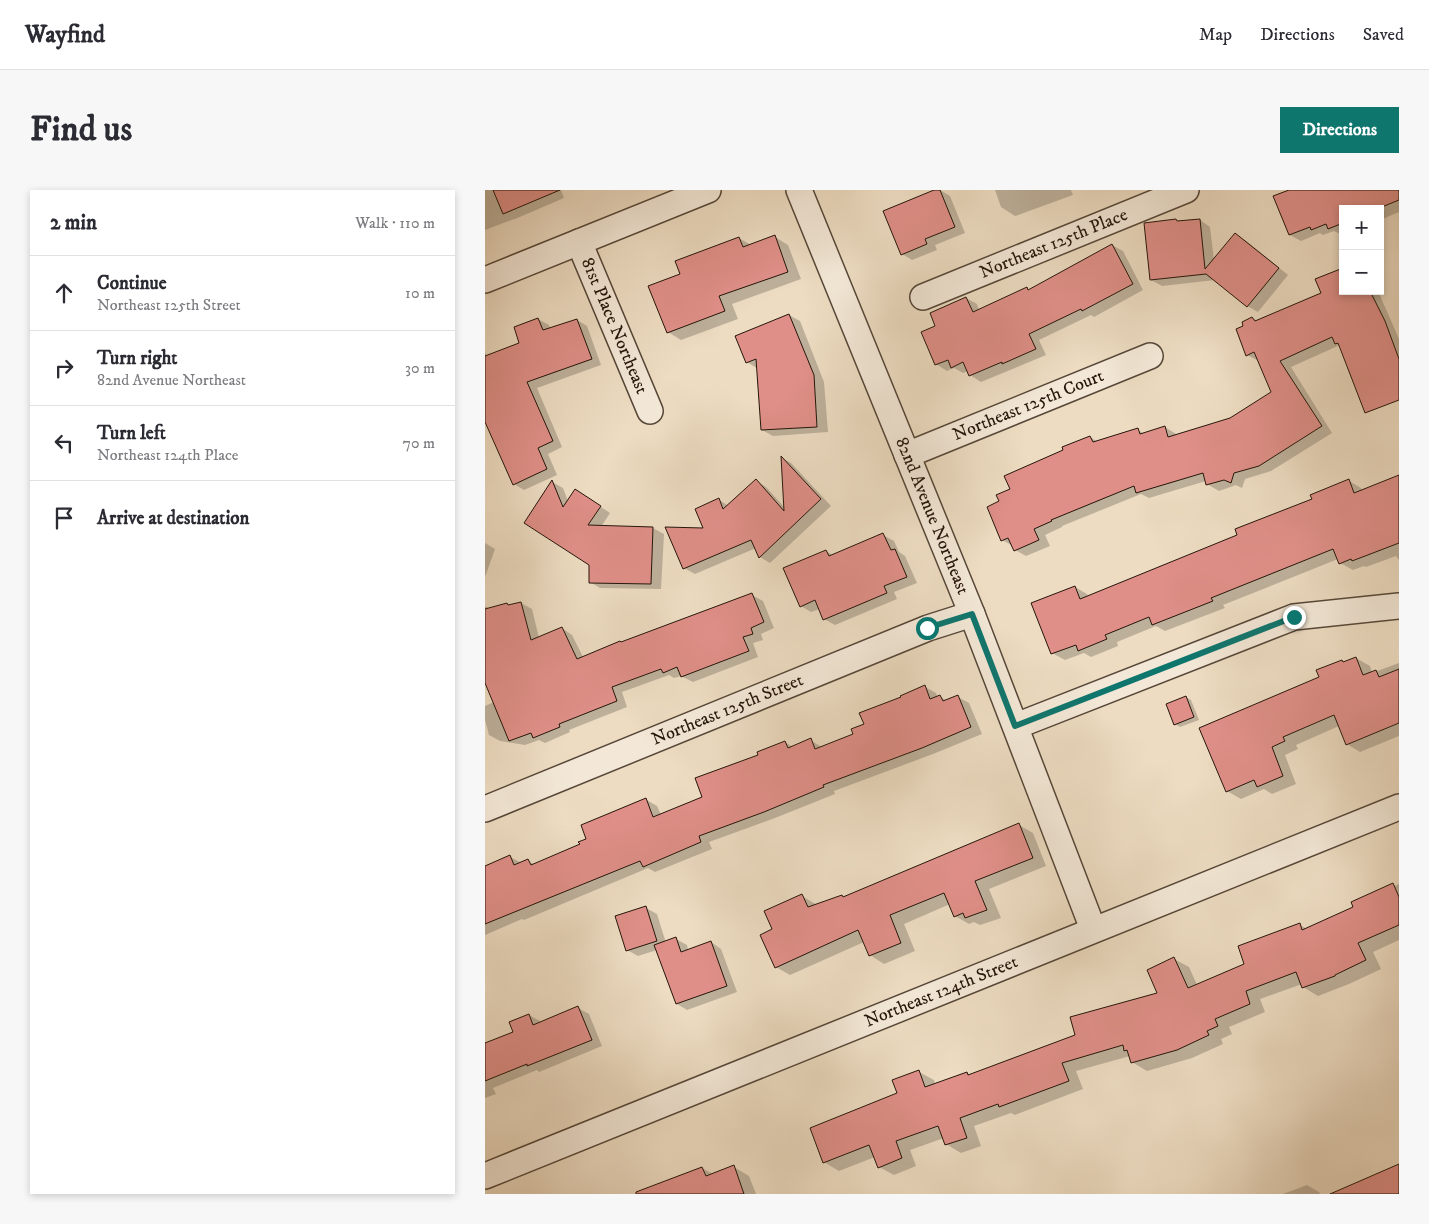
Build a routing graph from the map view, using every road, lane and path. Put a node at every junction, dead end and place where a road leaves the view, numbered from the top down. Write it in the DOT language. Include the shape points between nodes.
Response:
graph roads {
  1 [pos="708,190"];
  2 [pos="799,190"];
  3 [pos="1186,190"];
  4 [pos="579,242"];
  5 [pos="485,280"];
  6 [pos="923,297"];
  7 [pos="1149,356"];
  8 [pos="650,411"];
  9 [pos="907,455"];
  10 [pos="1399,606"];
  11 [pos="972,614"];
  12 [pos="1015,726"];
  13 [pos="1399,807"];
  14 [pos="485,809"];
  15 [pos="1093,930"];
  16 [pos="485,1176"];
  1 -- 4 [label="street"];
  2 -- 9 [label="street, 82nd Avenue Northeast"];
  3 -- 6 [label="street, Northeast 125th Place"];
  4 -- 5 [label="street"];
  4 -- 8 [label="street, 81st Place Northeast"];
  7 -- 9 [label="street, Northeast 125th Court"];
  9 -- 11 [label="street, 82nd Avenue Northeast"];
  10 -- 12 [label="street" via="1294,617"];
  11 -- 12 [label="street, 82nd Avenue Northeast"];
  11 -- 14 [label="street, Northeast 125th Street" via="927,628"];
  12 -- 15 [label="street, 82nd Avenue Northeast"];
  13 -- 15 [label="street, Northeast 124th Street"];
  15 -- 16 [label="street, Northeast 124th Street"];
}
